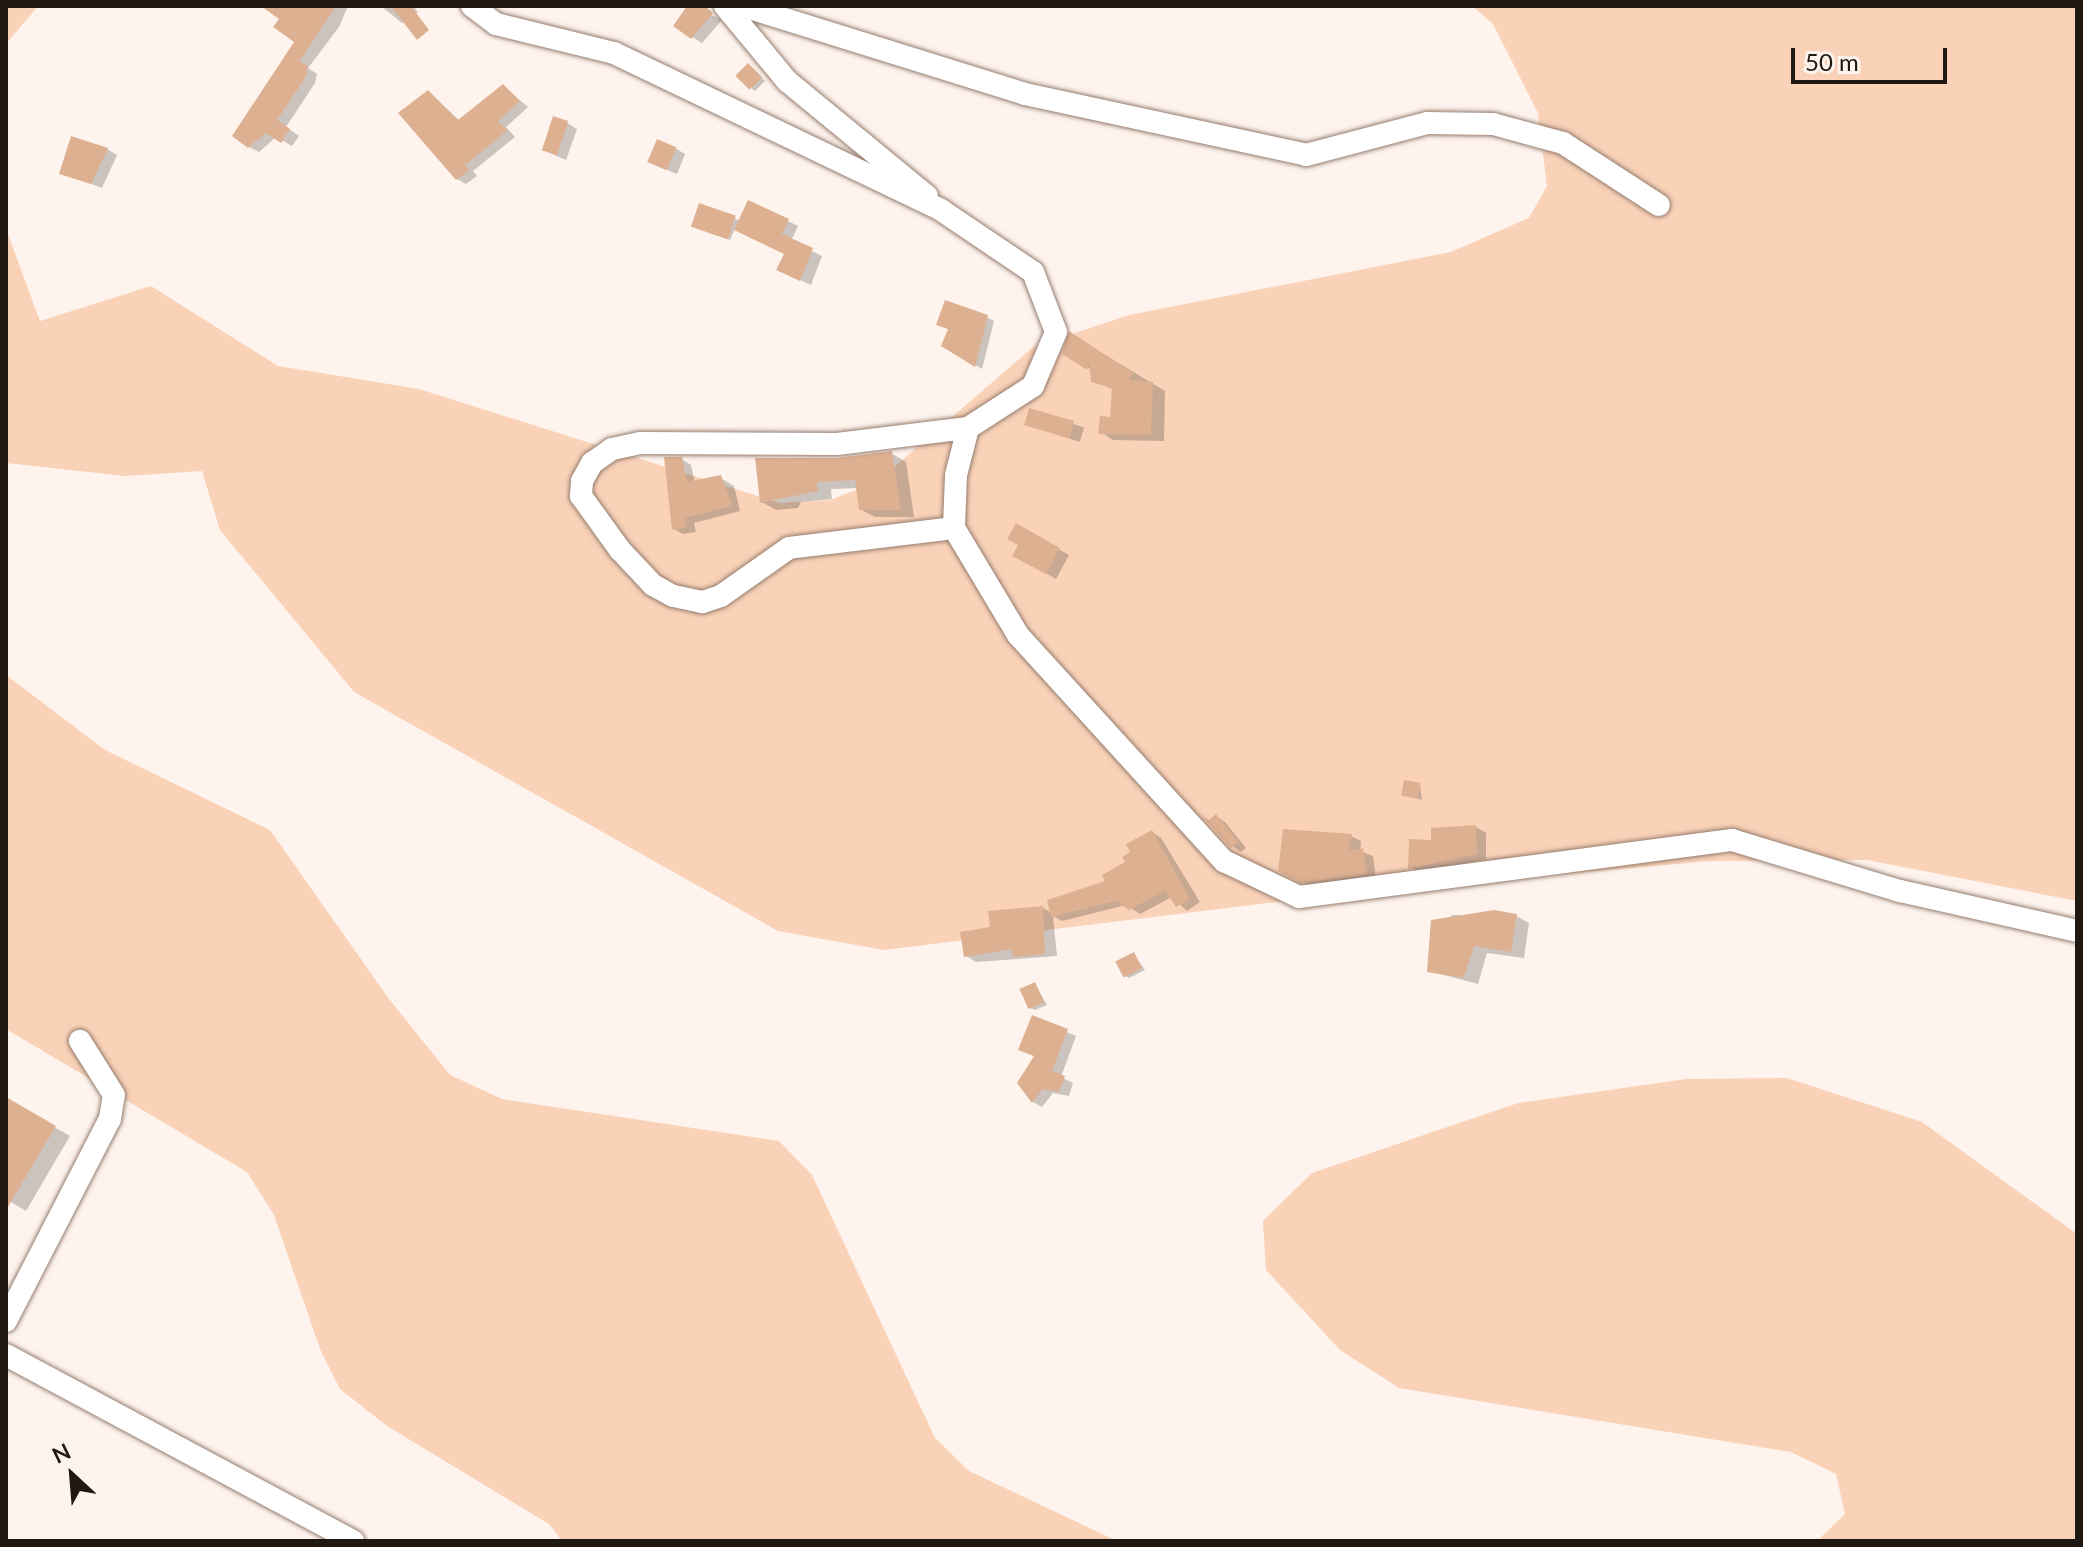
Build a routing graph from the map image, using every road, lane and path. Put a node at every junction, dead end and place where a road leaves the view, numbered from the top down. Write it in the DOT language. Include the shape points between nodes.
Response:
graph roads {
  1 [pos="472,6"];
  2 [pos="725,6"];
  3 [pos="743,6"];
  4 [pos="1659,205"];
  5 [pos="941,210"];
  6 [pos="968,428"];
  7 [pos="954,528"];
  8 [pos="2077,931"];
  9 [pos="80,1041"];
  10 [pos="6,1321"];
  11 [pos="6,1355"];
  12 [pos="353,1541"];
  1 -- 5 [label="street" via="496,24 614,53"];
  2 -- 5 [label="street" via="787,81"];
  3 -- 4 [label="street" via="1025,94 1306,155 1427,123 1493,124 1563,143"];
  5 -- 6 [label="street" via="1033,272 1056,332 1033,386"];
  6 -- 7 [label="street" via="956,475"];
  6 -- 7 [label="street" via="837,444 640,443 612,449 592,463 582,481 581,496 653,585 702,602 721,596 789,548"];
  7 -- 8 [label="street" via="1018,635 1224,861 1299,897 1732,840 1900,891"];
  9 -- 10 [label="street" via="114,1095 110,1119"];
  11 -- 12 [label="street"];
}
